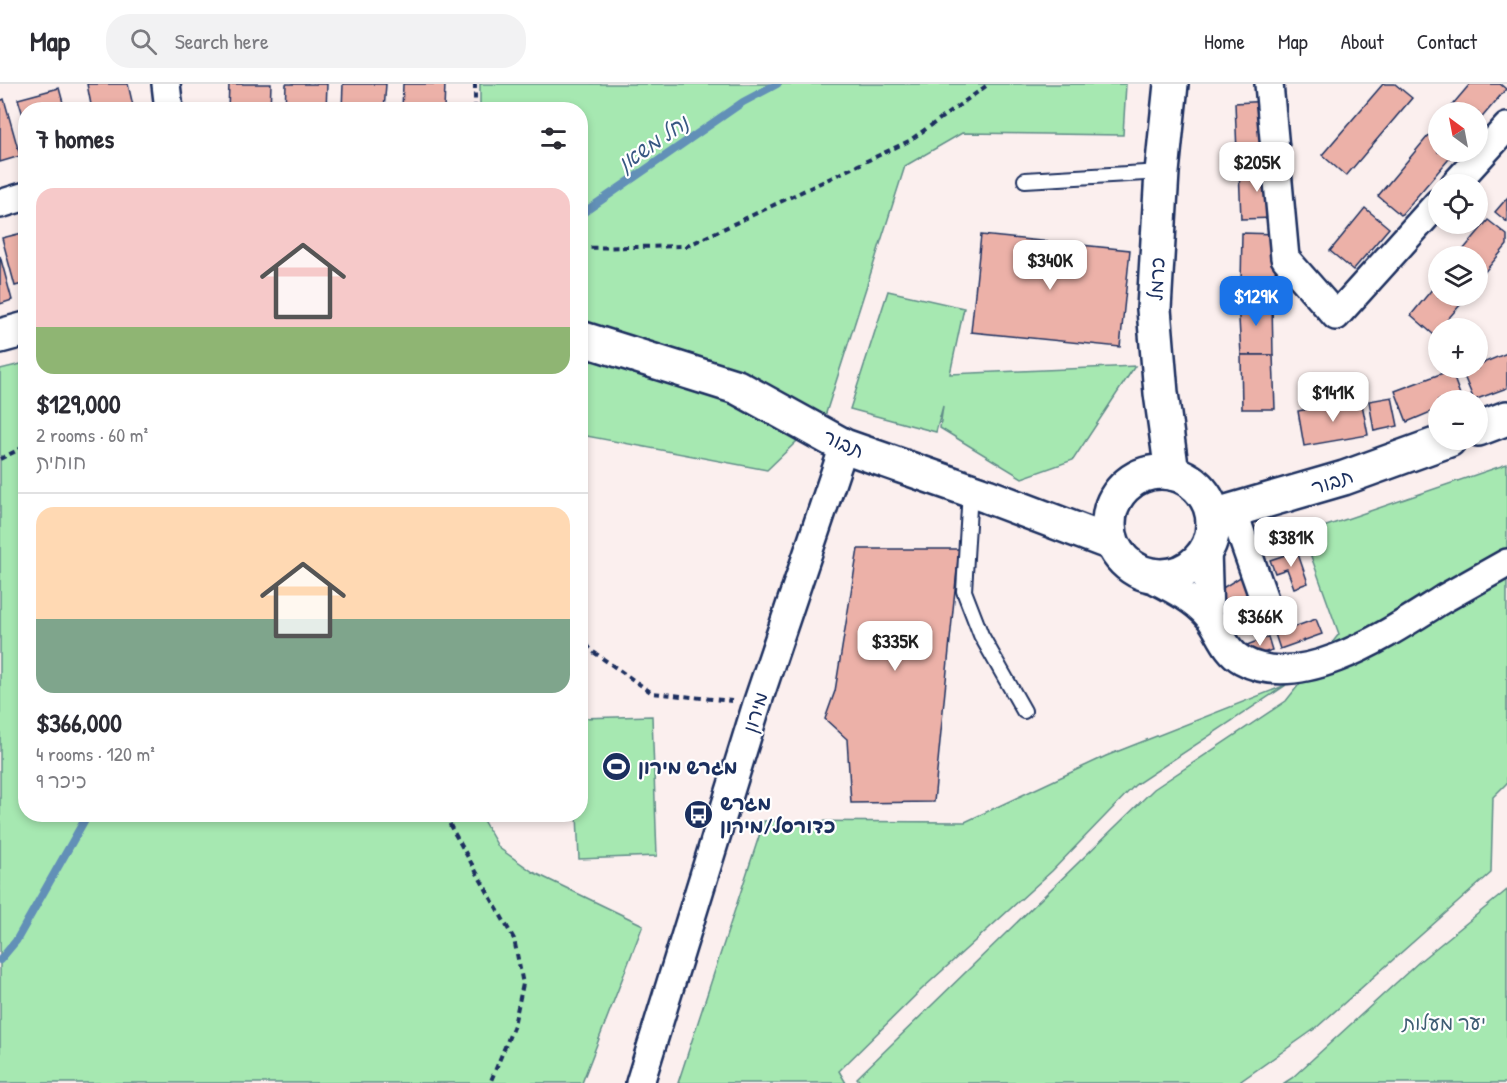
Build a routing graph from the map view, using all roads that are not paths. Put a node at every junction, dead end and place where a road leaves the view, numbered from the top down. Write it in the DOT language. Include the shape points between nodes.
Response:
graph roads {
  1 [pos="166,84"];
  2 [pos="1171,84"];
  3 [pos="1269,84"];
  4 [pos="168,102"];
  5 [pos="1507,127"];
  6 [pos="1162,172"];
  7 [pos="1464,174"];
  8 [pos="1025,180"];
  9 [pos="18,198"];
  10 [pos="0,204"];
  11 [pos="1428,214"];
  12 [pos="18,332"];
  13 [pos="0,336"];
  14 [pos="588,341"];
  15 [pos="1507,418"];
  16 [pos="1488,425"];
  17 [pos="844,446"];
  18 [pos="1428,448"];
  19 [pos="1172,473"];
  20 [pos="970,490"];
  21 [pos="1223,514"];
  22 [pos="1111,543"];
  23 [pos="1207,550"];
  24 [pos="1507,563"];
  25 [pos="1148,576"];
  26 [pos="1209,616"];
  27 [pos="1270,616"];
  28 [pos="1024,711"];
  29 [pos="640,1083"];
  1 -- 4 [label="street"];
  2 -- 6 [label="street, כרמל"];
  3 -- 11 [label="street" via="1285,258 1336,316"];
  5 -- 7 [label="street"];
  6 -- 8 [label="lane"];
  6 -- 19 [label="street, כרמל" via="1154,309"];
  9 -- 10 [label="street"];
  12 -- 13 [label="street"];
  14 -- 17 [label="street, תבור" via="736,387"];
  15 -- 16 [label="street"];
  17 -- 20 [label="street, תבור"];
  17 -- 29 [label="street, מירון" via="757,704"];
  18 -- 21 [label="street, תבור" via="1344,478"];
  19 -- 21 [label="street" via="1199,488"];
  19 -- 22 [label="street" via="1140,476 1126,485 1109,511 1107,528"];
  20 -- 22 [label="street, תבור"];
  20 -- 28 [label="lane" via="964,591 981,635"];
  21 -- 23 [label="street"];
  21 -- 27 [label="street"];
  22 -- 25 [label="street" via="1132,569"];
  23 -- 25 [label="street" via="1182,573"];
  23 -- 26 [label="street"];
  24 -- 26 [label="street" via="1379,639 1340,658 1297,668 1268,669 1241,660 1222,639"];
  25 -- 26 [label="street" via="1180,593"];
}
